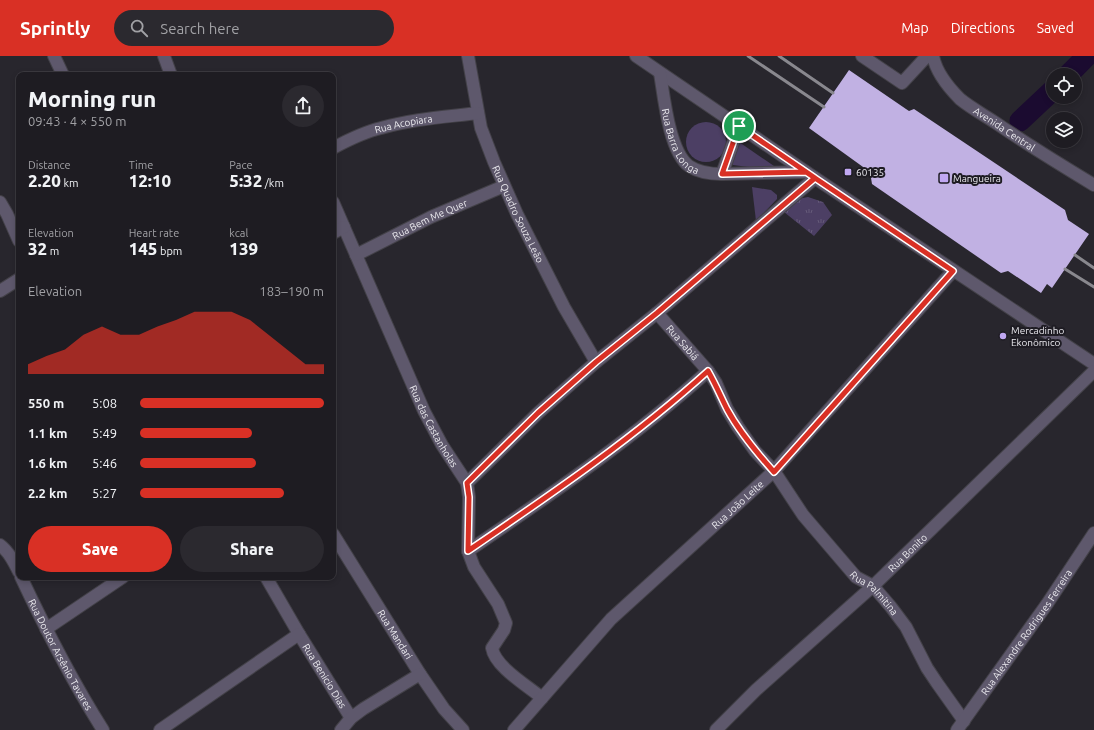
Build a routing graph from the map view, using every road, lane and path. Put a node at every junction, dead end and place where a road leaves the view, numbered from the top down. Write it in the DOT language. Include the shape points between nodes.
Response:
graph roads {
  1 [pos="54,56"];
  2 [pos="164,56"];
  3 [pos="468,56"];
  4 [pos="636,56"];
  5 [pos="862,56"];
  6 [pos="927,56"];
  7 [pos="933,56"];
  8 [pos="62,72"];
  9 [pos="170,72"];
  10 [pos="660,72"];
  11 [pos="478,113"];
  12 [pos="739,126"];
  13 [pos="336,146"];
  14 [pos="722,174"];
  15 [pos="810,175"];
  16 [pos="1094,185"];
  17 [pos="504,186"];
  18 [pos="0,202"];
  19 [pos="336,209"];
  20 [pos="344,227"];
  21 [pos="336,231"];
  22 [pos="16,234"];
  23 [pos="356,256"];
  24 [pos="953,271"];
  25 [pos="16,280"];
  26 [pos="0,291"];
  27 [pos="657,313"];
  28 [pos="596,362"];
  29 [pos="1094,364"];
  30 [pos="708,371"];
  31 [pos="1094,371"];
  32 [pos="774,472"];
  33 [pos="467,483"];
  34 [pos="1094,533"];
  35 [pos="336,539"];
  36 [pos="0,545"];
  37 [pos="468,551"];
  38 [pos="16,566"];
  39 [pos="22,580"];
  40 [pos="119,580"];
  41 [pos="268,580"];
  42 [pos="873,586"];
  43 [pos="46,629"];
  44 [pos="299,634"];
  45 [pos="420,674"];
  46 [pos="542,698"];
  47 [pos="351,718"];
  48 [pos="961,725"];
  49 [pos="103,730"];
  50 [pos="160,730"];
  51 [pos="341,730"];
  52 [pos="463,730"];
  53 [pos="514,730"];
  54 [pos="716,730"];
  1 -- 8 [label="street"];
  2 -- 9 [label="street"];
  3 -- 11 [label="street, Rua Quadro Souza Leão"];
  4 -- 10 [label="street"];
  5 -- 6 [label="street" via="902,83"];
  7 -- 16 [label="street, Avenida Central" via="941,75 961,100"];
  10 -- 12 [label="street"];
  10 -- 14 [label="street, Rua Barra Longa" via="672,140 677,152 690,167"];
  11 -- 13 [label="street, Rua Acopiara" via="409,121 380,128"];
  11 -- 17 [label="street, Rua Quadro Souza Leão" via="481,128"];
  12 -- 14 [label="street"];
  12 -- 15 [label="street"];
  14 -- 15 [label="street, Rua Barra Longa"];
  15 -- 24 [label="street"];
  15 -- 27 [label="street"];
  17 -- 23 [label="street, Rua Bem Me Quer" via="431,216"];
  17 -- 28 [label="street, Rua Quadro Souza Leão" via="564,307"];
  18 -- 22 [label="street"];
  19 -- 20 [label="street, Rua das Castanholas"];
  20 -- 21 [label="street"];
  20 -- 23 [label="street, Rua das Castanholas"];
  23 -- 33 [label="street, Rua das Castanholas" via="424,411"];
  24 -- 29 [label="street"];
  24 -- 32 [label="street, Rua João Leite"];
  25 -- 26 [label="street"];
  27 -- 28 [label="street"];
  27 -- 30 [label="street, Rua Sabiá"];
  28 -- 33 [label="street" via="538,413"];
  30 -- 32 [label="street, Rua Sabiá" via="738,427"];
  30 -- 37 [label="street" via="675,401 552,493"];
  31 -- 42 [label="street, Rua Bonito"];
  32 -- 42 [label="street, Rua Palmitina" via="803,515 841,561 856,577"];
  32 -- 46 [label="street, Rua João Leite" via="611,619"];
  33 -- 37 [label="street, Rua das Castanholas"];
  34 -- 48 [label="street, Rua Alexandre Rodrigues Ferreira"];
  35 -- 45 [label="street, Rua Mandari"];
  36 -- 38 [label="street"];
  37 -- 46 [label="street, Rua das Castanholas" via="474,567 498,604 506,623 492,648 493,653 500,665"];
  39 -- 43 [label="street, Rua Doutor Arsênio Tavares"];
  40 -- 43 [label="street"];
  41 -- 44 [label="street, Rua Benicio Dias"];
  42 -- 48 [label="street, Rua Palmitina" via="906,627"];
  42 -- 54 [label="street, Rua Bonito" via="756,690"];
  43 -- 49 [label="street, Rua Doutor Arsênio Tavares" via="82,697"];
  44 -- 47 [label="street, Rua Benicio Dias"];
  44 -- 50 [label="street"];
  45 -- 47 [label="street"];
  45 -- 52 [label="street, Rua Mandari" via="444,709"];
  46 -- 53 [label="street, Rua João Leite"];
  47 -- 51 [label="street"];
}
